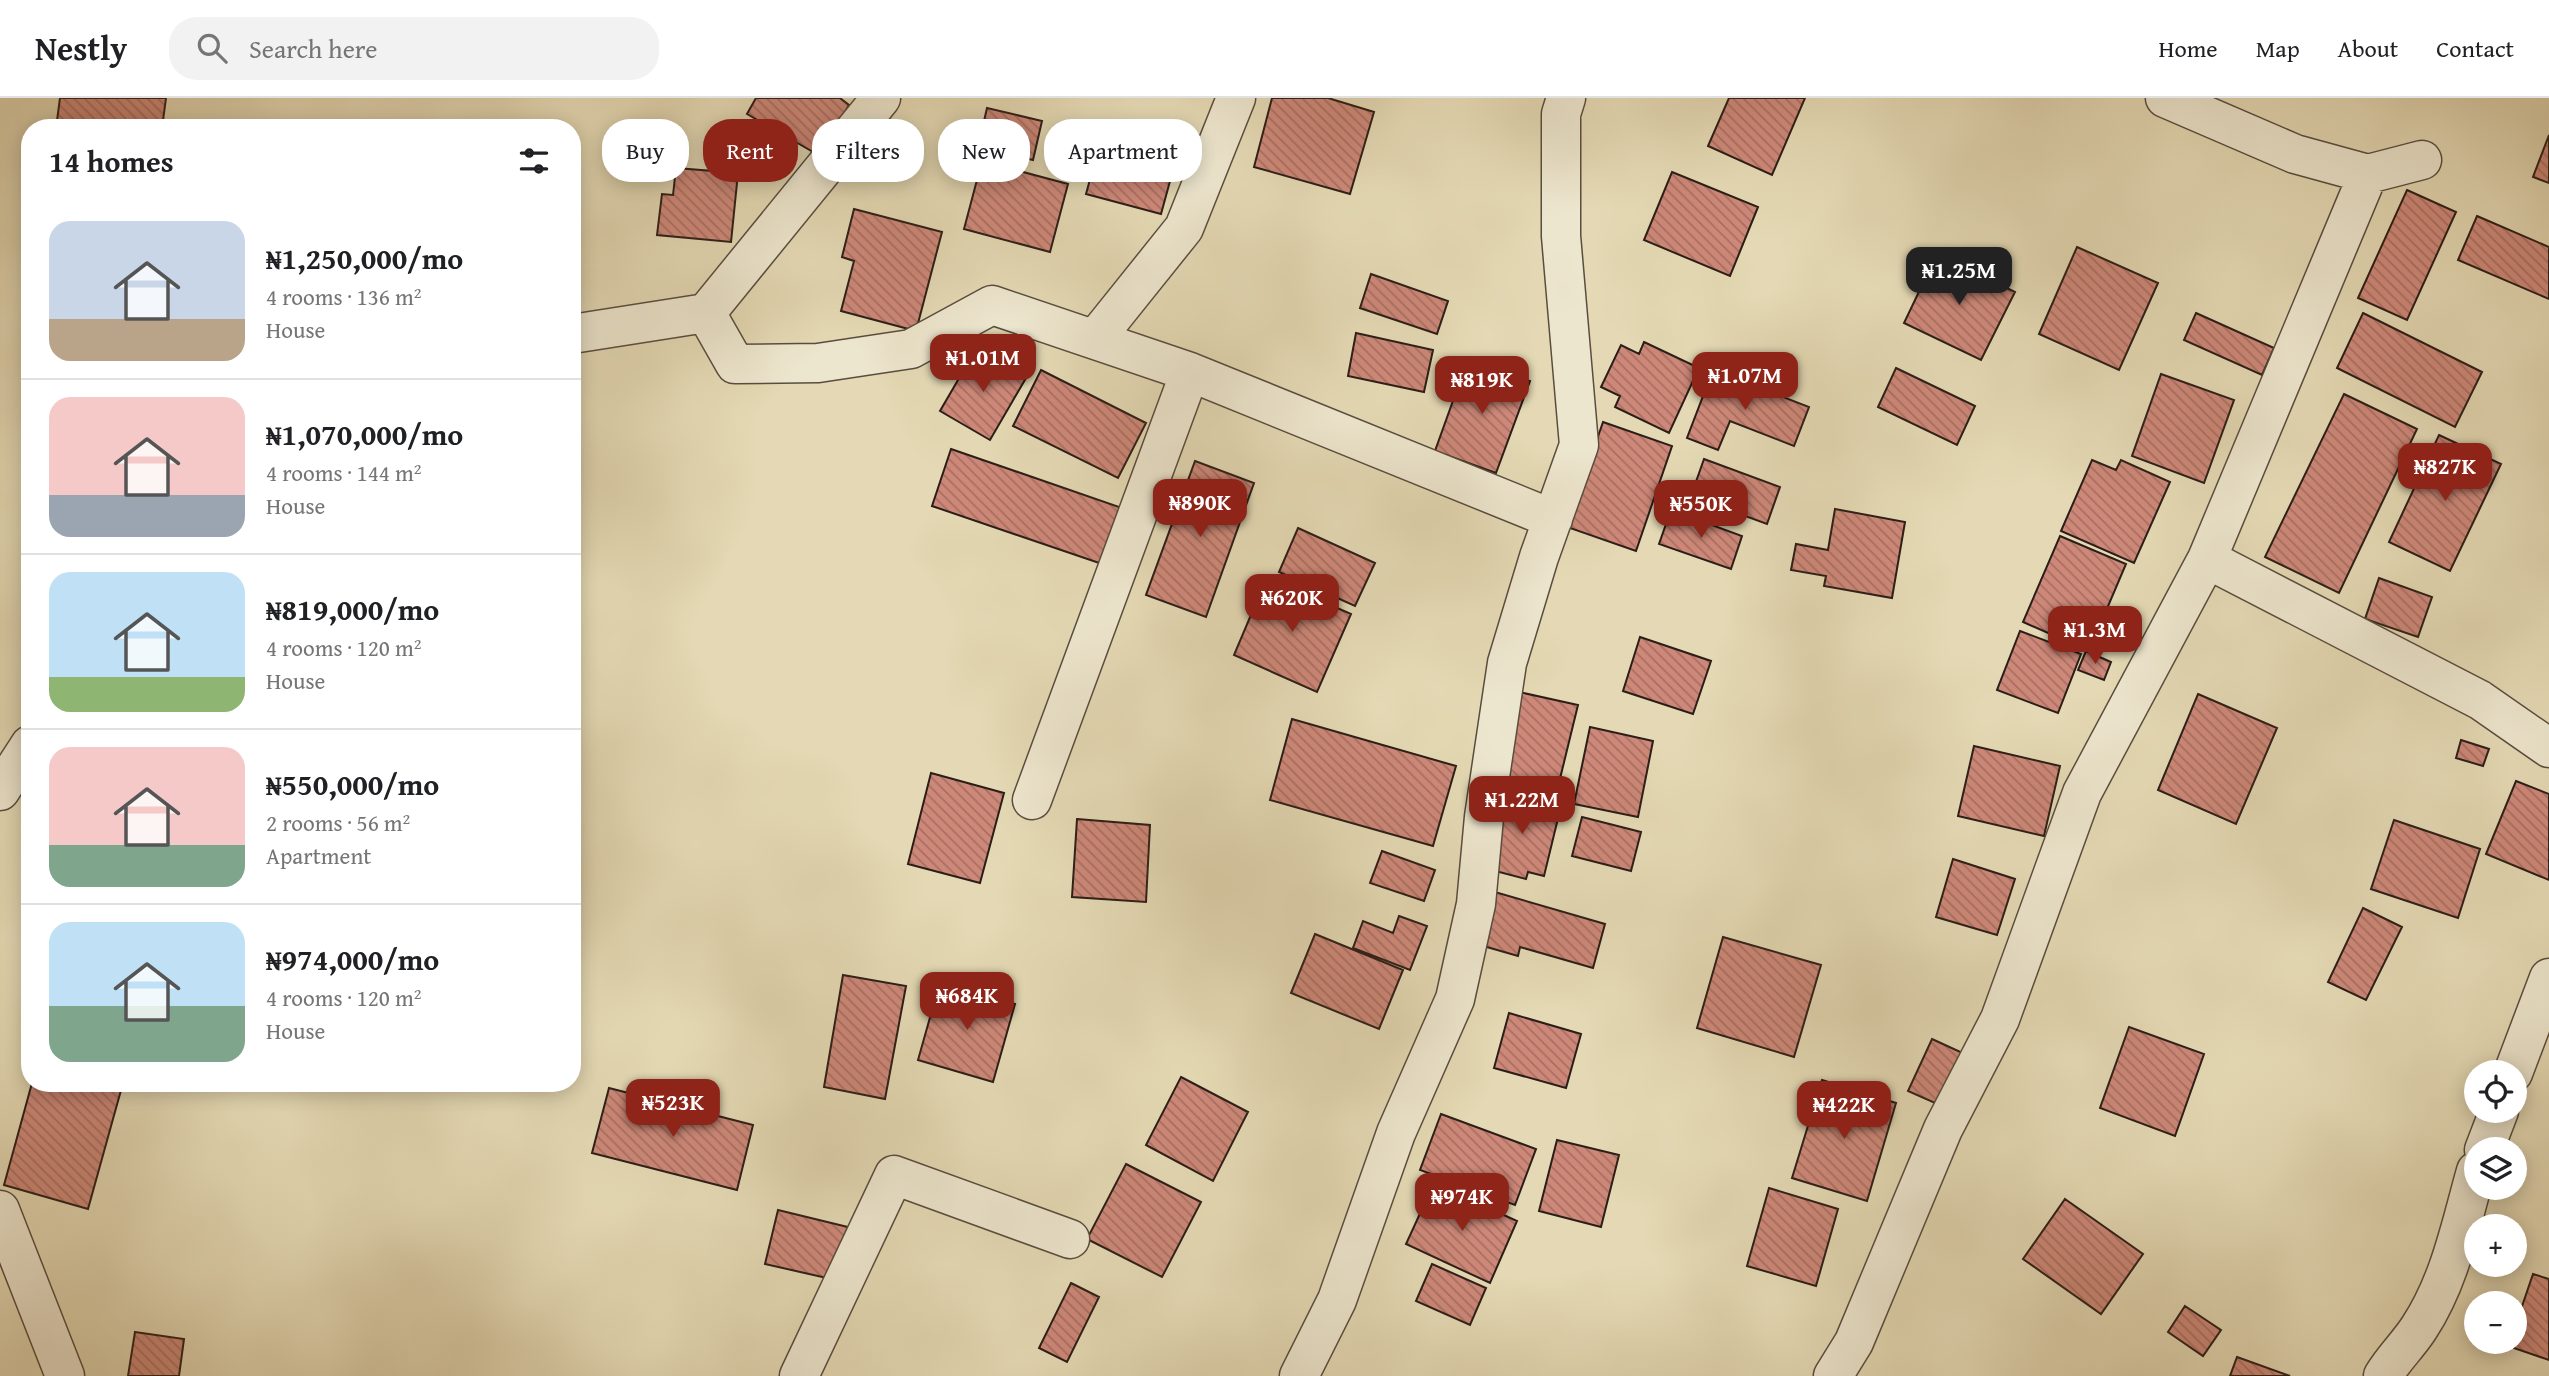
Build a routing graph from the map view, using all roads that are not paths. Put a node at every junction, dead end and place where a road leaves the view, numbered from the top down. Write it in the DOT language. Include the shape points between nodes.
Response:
graph roads {
  1 [pos="881,98"];
  2 [pos="1236,98"];
  3 [pos="1566,98"];
  4 [pos="2165,98"];
  5 [pos="2422,160"];
  6 [pos="2368,174"];
  7 [pos="706,313"];
  8 [pos="581,333"];
  9 [pos="1095,339"];
  10 [pos="1190,372"];
  11 [pos="1553,519"];
  12 [pos="2207,559"];
  13 [pos="2549,748"];
  14 [pos="21,759"];
  15 [pos="0,791"];
  16 [pos="1031,800"];
  17 [pos="2549,978"];
  18 [pos="2518,1060"];
  19 [pos="2470,1200"];
  20 [pos="0,1210"];
  21 [pos="1070,1240"];
  22 [pos="65,1376"];
  23 [pos="799,1376"];
  24 [pos="1299,1376"];
  25 [pos="1833,1376"];
  26 [pos="2384,1376"];
  1 -- 7 [label="street"];
  2 -- 9 [label="street" via="1184,228"];
  3 -- 11 [label="street" via="1561,114 1561,236 1579,445"];
  4 -- 6 [label="street" via="2295,154"];
  5 -- 6 [label="street"];
  6 -- 12 [label="street"];
  7 -- 8 [label="street"];
  7 -- 9 [label="street" via="735,364 818,363 911,349 992,304"];
  9 -- 10 [label="street"];
  10 -- 11 [label="street"];
  10 -- 16 [label="street"];
  11 -- 24 [label="street" via="1507,663 1476,904 1455,999 1396,1133 1337,1300"];
  12 -- 13 [label="street" via="2480,700"];
  12 -- 25 [label="street" via="2082,793 2000,1018 1942,1129 1854,1342"];
  14 -- 15 [label="street"];
  17 -- 18 [label="street"];
  19 -- 26 [label="street" via="2445,1276 2419,1328"];
  20 -- 22 [label="street"];
  21 -- 23 [label="street" via="894,1175"];
}
